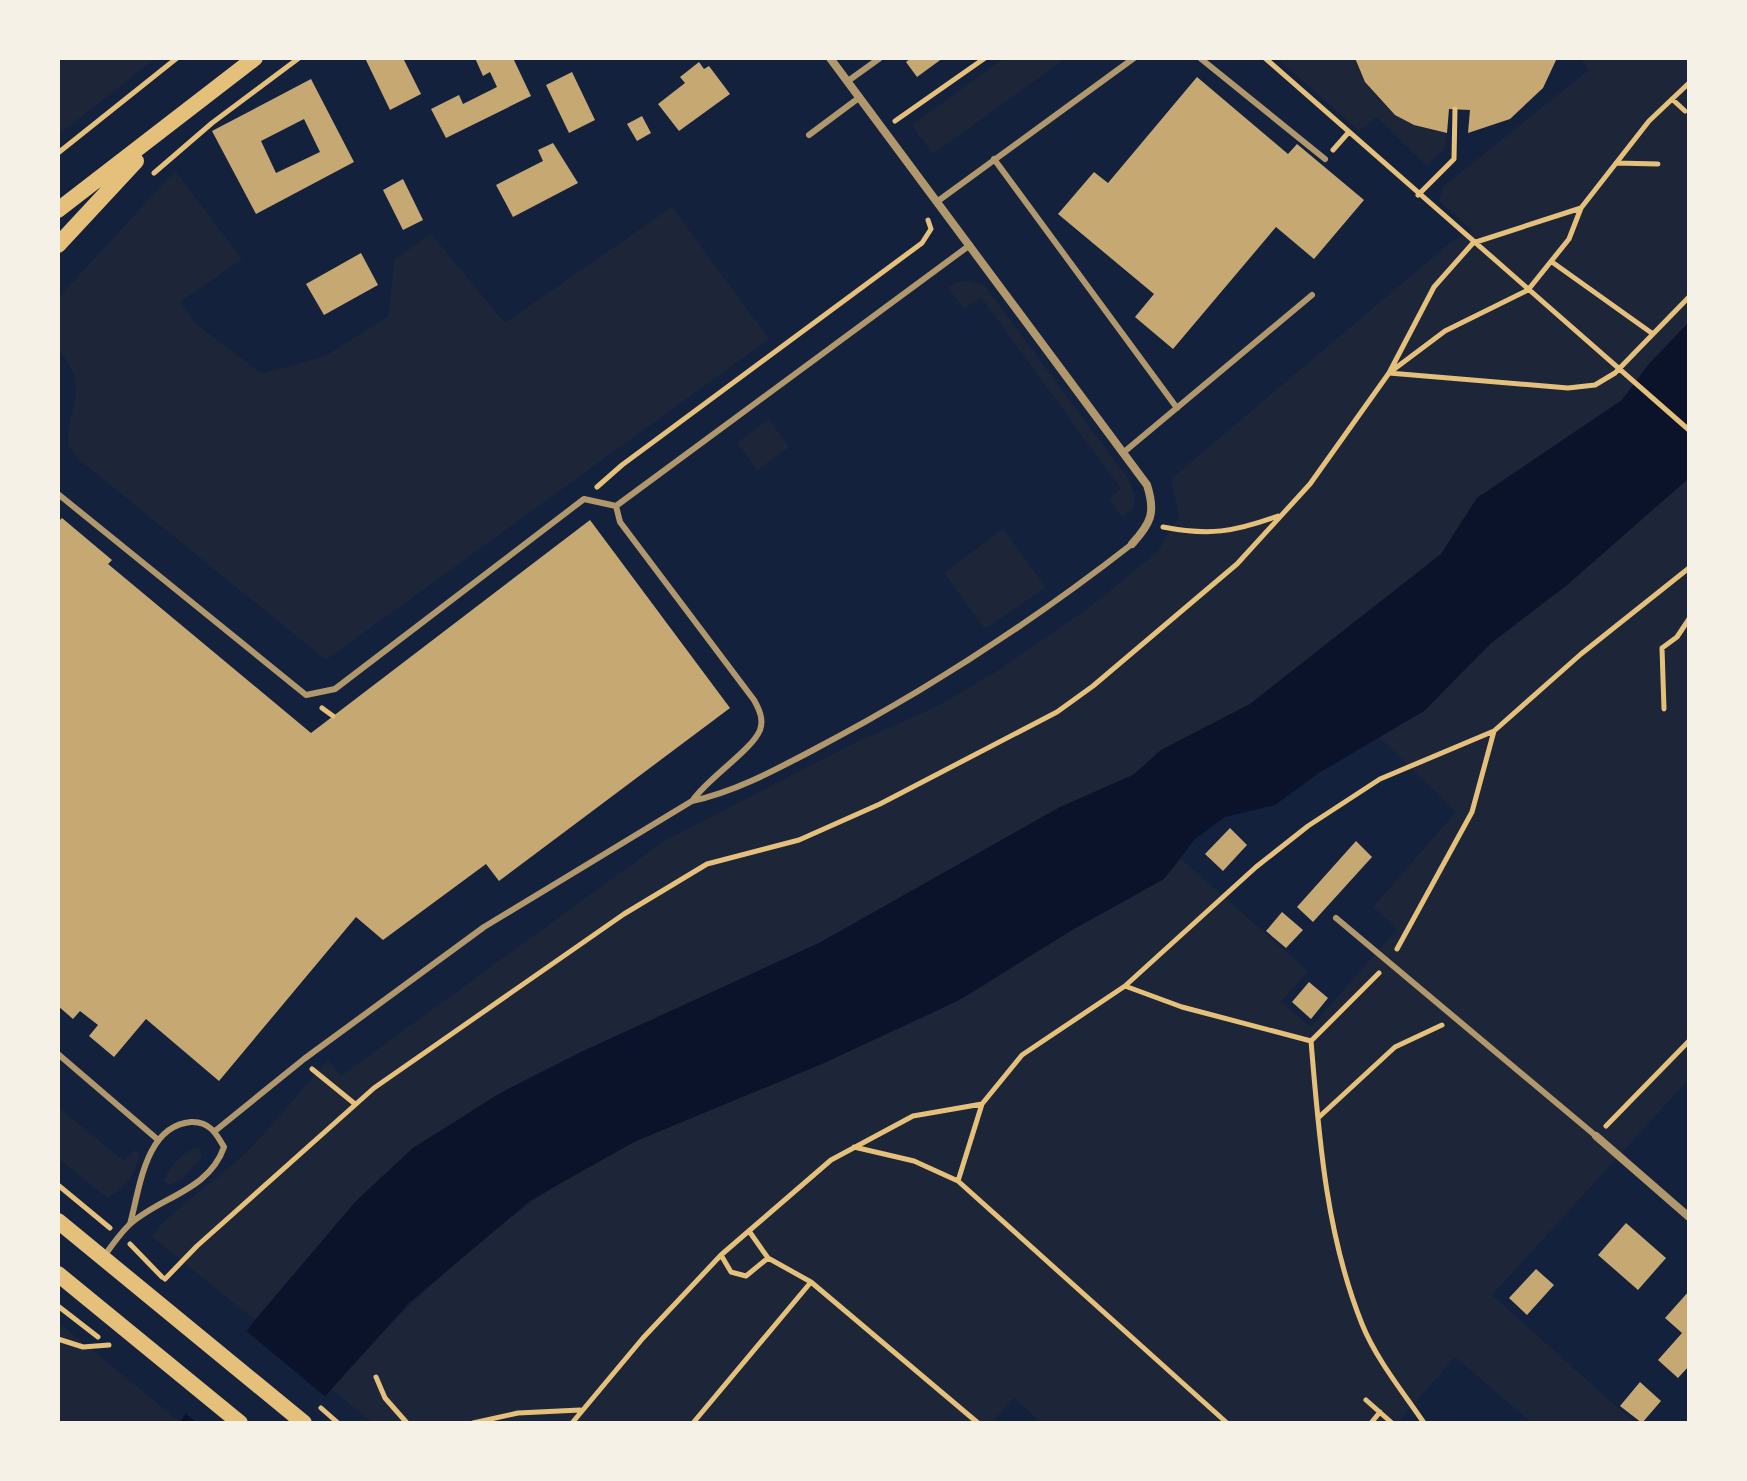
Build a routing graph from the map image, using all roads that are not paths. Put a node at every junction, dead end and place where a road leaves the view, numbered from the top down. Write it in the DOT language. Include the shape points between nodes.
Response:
graph roads {
  1 [pos="255,58"];
  2 [pos="830,58"];
  3 [pos="880,58"];
  4 [pos="1134,58"];
  5 [pos="1200,58"];
  6 [pos="848,81"];
  7 [pos="860,97"];
  8 [pos="167,127"];
  9 [pos="809,135"];
  10 [pos="994,159"];
  11 [pos="1325,159"];
  12 [pos="938,201"];
  13 [pos="58,210"];
  14 [pos="58,245"];
  15 [pos="970,245"];
  16 [pos="1312,295"];
  17 [pos="1177,408"];
  18 [pos="1124,452"];
  19 [pos="58,494"];
  20 [pos="616,506"];
  21 [pos="1132,544"];
  22 [pos="692,801"];
  23 [pos="1336,918"];
  24 [pos="58,1054"];
  25 [pos="215,1131"];
  26 [pos="1596,1136"];
  27 [pos="157,1139"];
  28 [pos="1689,1217"];
  29 [pos="58,1221"];
  30 [pos="130,1224"];
  31 [pos="103,1258"];
  32 [pos="58,1274"];
  33 [pos="240,1423"];
  34 [pos="304,1423"];
  1 -- 8 [label="main road"];
  2 -- 6 [label="street"];
  3 -- 6 [label="lane"];
  4 -- 10 [label="lane"];
  5 -- 11 [label="lane"];
  6 -- 7 [label="street"];
  7 -- 9 [label="lane"];
  7 -- 12 [label="street"];
  8 -- 13 [label="main road"];
  8 -- 14 [label="main road"];
  10 -- 12 [label="lane"];
  10 -- 17 [label="lane"];
  12 -- 15 [label="street"];
  15 -- 18 [label="street"];
  15 -- 20 [label="lane"];
  16 -- 17 [label="lane"];
  17 -- 18 [label="lane"];
  18 -- 21 [label="street" via="1147,485 1154,507 1150,524"];
  19 -- 20 [label="lane" via="306,695 335,689 584,499"];
  20 -- 22 [label="lane" via="620,522 761,715 754,739 705,782"];
  21 -- 22 [label="lane" via="1028,622 910,697 799,758"];
  22 -- 25 [label="lane" via="516,905 304,1059"];
  23 -- 26 [label="lane"];
  24 -- 27 [label="lane"];
  25 -- 27 [label="lane" via="200,1121 183,1123"];
  25 -- 30 [label="lane" via="224,1147 218,1163 193,1186"];
  26 -- 28 [label="street"];
  27 -- 30 [label="lane"];
  29 -- 31 [label="main road"];
  30 -- 31 [label="lane"];
  31 -- 34 [label="main road"];
  32 -- 33 [label="main road"];
}
